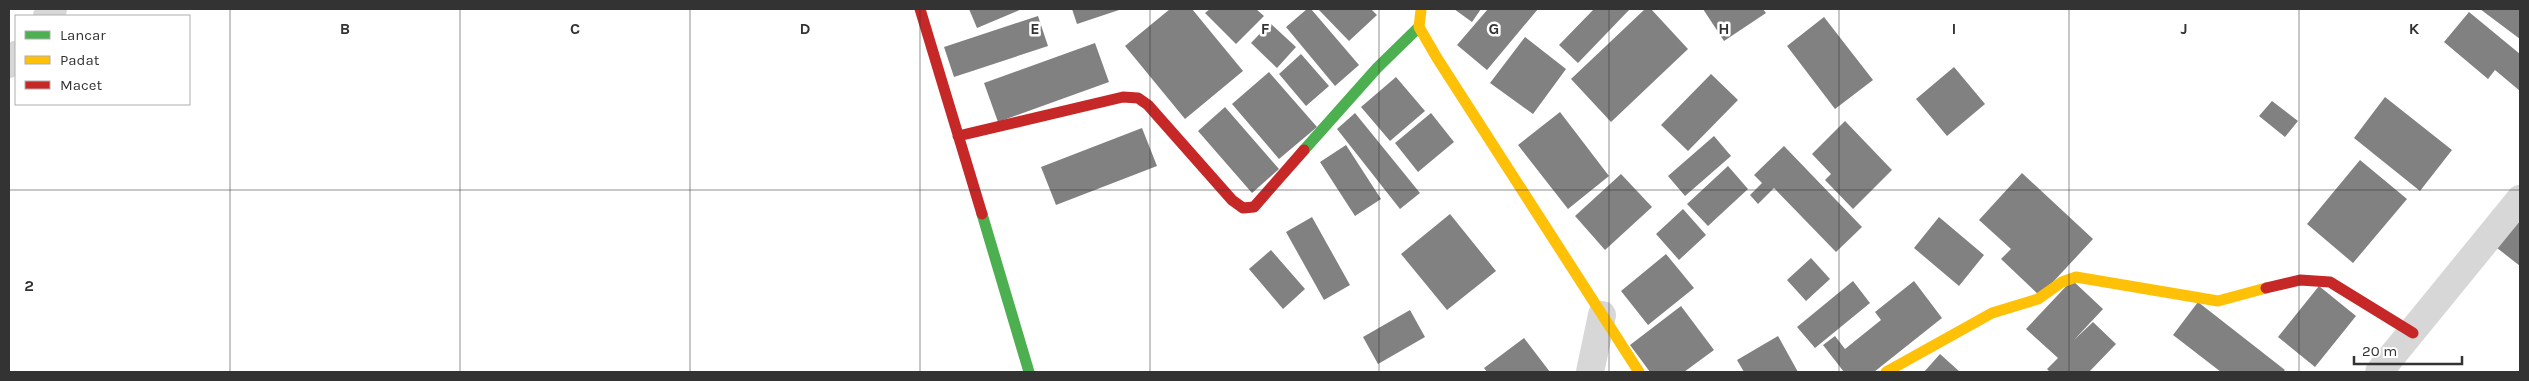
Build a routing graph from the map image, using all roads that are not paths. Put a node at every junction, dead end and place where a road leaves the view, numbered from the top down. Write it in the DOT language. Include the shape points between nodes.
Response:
graph roads {
  1 [pos="920,9"];
  2 [pos="1421,9"];
  3 [pos="1419,28"];
  4 [pos="958,136"];
  5 [pos="2520,199"];
  6 [pos="1602,315"];
  7 [pos="2413,333"];
  8 [pos="1029,372"];
  9 [pos="1590,372"];
  10 [pos="1640,372"];
  11 [pos="1886,372"];
  12 [pos="2380,372"];
  1 -- 4 [label="street"];
  2 -- 3 [label="street"];
  3 -- 4 [label="street" via="1378,68 1254,207 1243,208 1232,200 1148,104 1138,98 1122,97"];
  3 -- 6 [label="street"];
  4 -- 8 [label="street"];
  5 -- 7 [label="street"];
  6 -- 9 [label="street"];
  6 -- 10 [label="street"];
  7 -- 11 [label="street" via="2330,282 2320,280 2293,279 2218,301 2076,277 2062,282 2038,299 1992,313"];
  7 -- 12 [label="street"];
}
